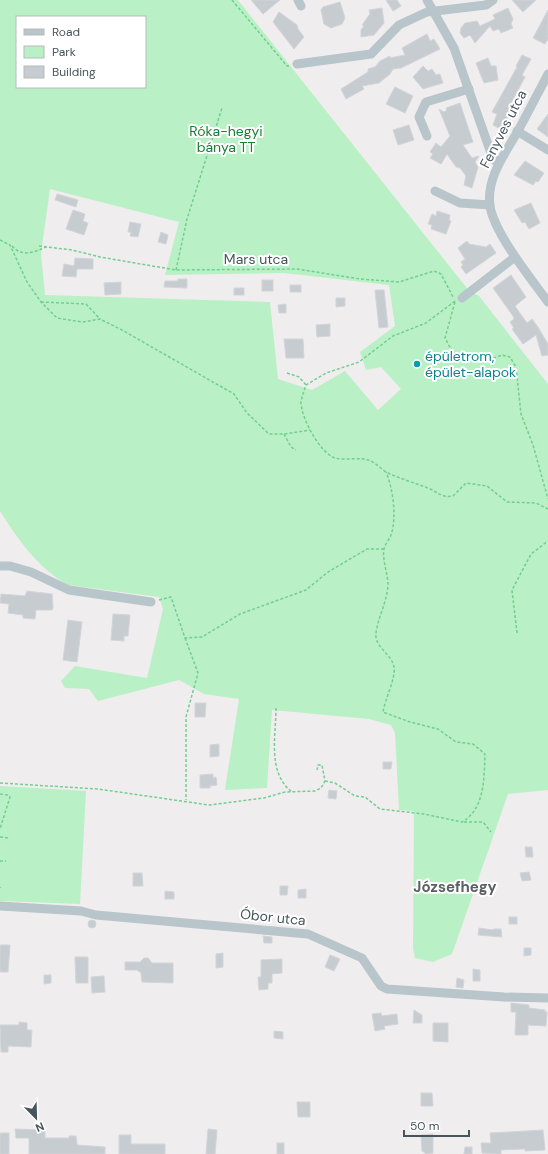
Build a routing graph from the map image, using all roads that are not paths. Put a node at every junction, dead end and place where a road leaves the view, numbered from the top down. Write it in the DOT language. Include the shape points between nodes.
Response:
graph roads {
  1 [pos="427,0"];
  2 [pos="494,0"];
  3 [pos="432,10"];
  4 [pos="297,64"];
  5 [pos="548,74"];
  6 [pos="469,89"];
  7 [pos="517,131"];
  8 [pos="427,136"];
  9 [pos="548,150"];
  10 [pos="498,164"];
  11 [pos="435,191"];
  12 [pos="490,205"];
  13 [pos="515,258"];
  14 [pos="459,300"];
  15 [pos="548,302"];
  16 [pos="0,566"];
  17 [pos="152,602"];
  18 [pos="0,906"];
  19 [pos="548,998"];
  1 -- 3 [label="street"];
  2 -- 3 [label="street" via="486,5"];
  3 -- 4 [label="street" via="399,25 371,54"];
  3 -- 6 [label="street" via="454,48"];
  5 -- 7 [label="street, Fenyves utca"];
  6 -- 8 [label="street" via="426,102 419,117"];
  6 -- 10 [label="street" via="492,156"];
  7 -- 9 [label="street"];
  7 -- 10 [label="street, Fenyves utca"];
  10 -- 12 [label="street, Fenyves utca" via="490,192"];
  11 -- 12 [label="street" via="460,203"];
  12 -- 13 [label="street, Fenyves utca" via="496,223"];
  13 -- 14 [label="street"];
  13 -- 15 [label="street, Fenyves utca"];
  16 -- 17 [label="street" via="32,572 69,590"];
  18 -- 19 [label="street, Óbor utca" via="81,911 308,934 362,958 381,986 387,989"];
}
